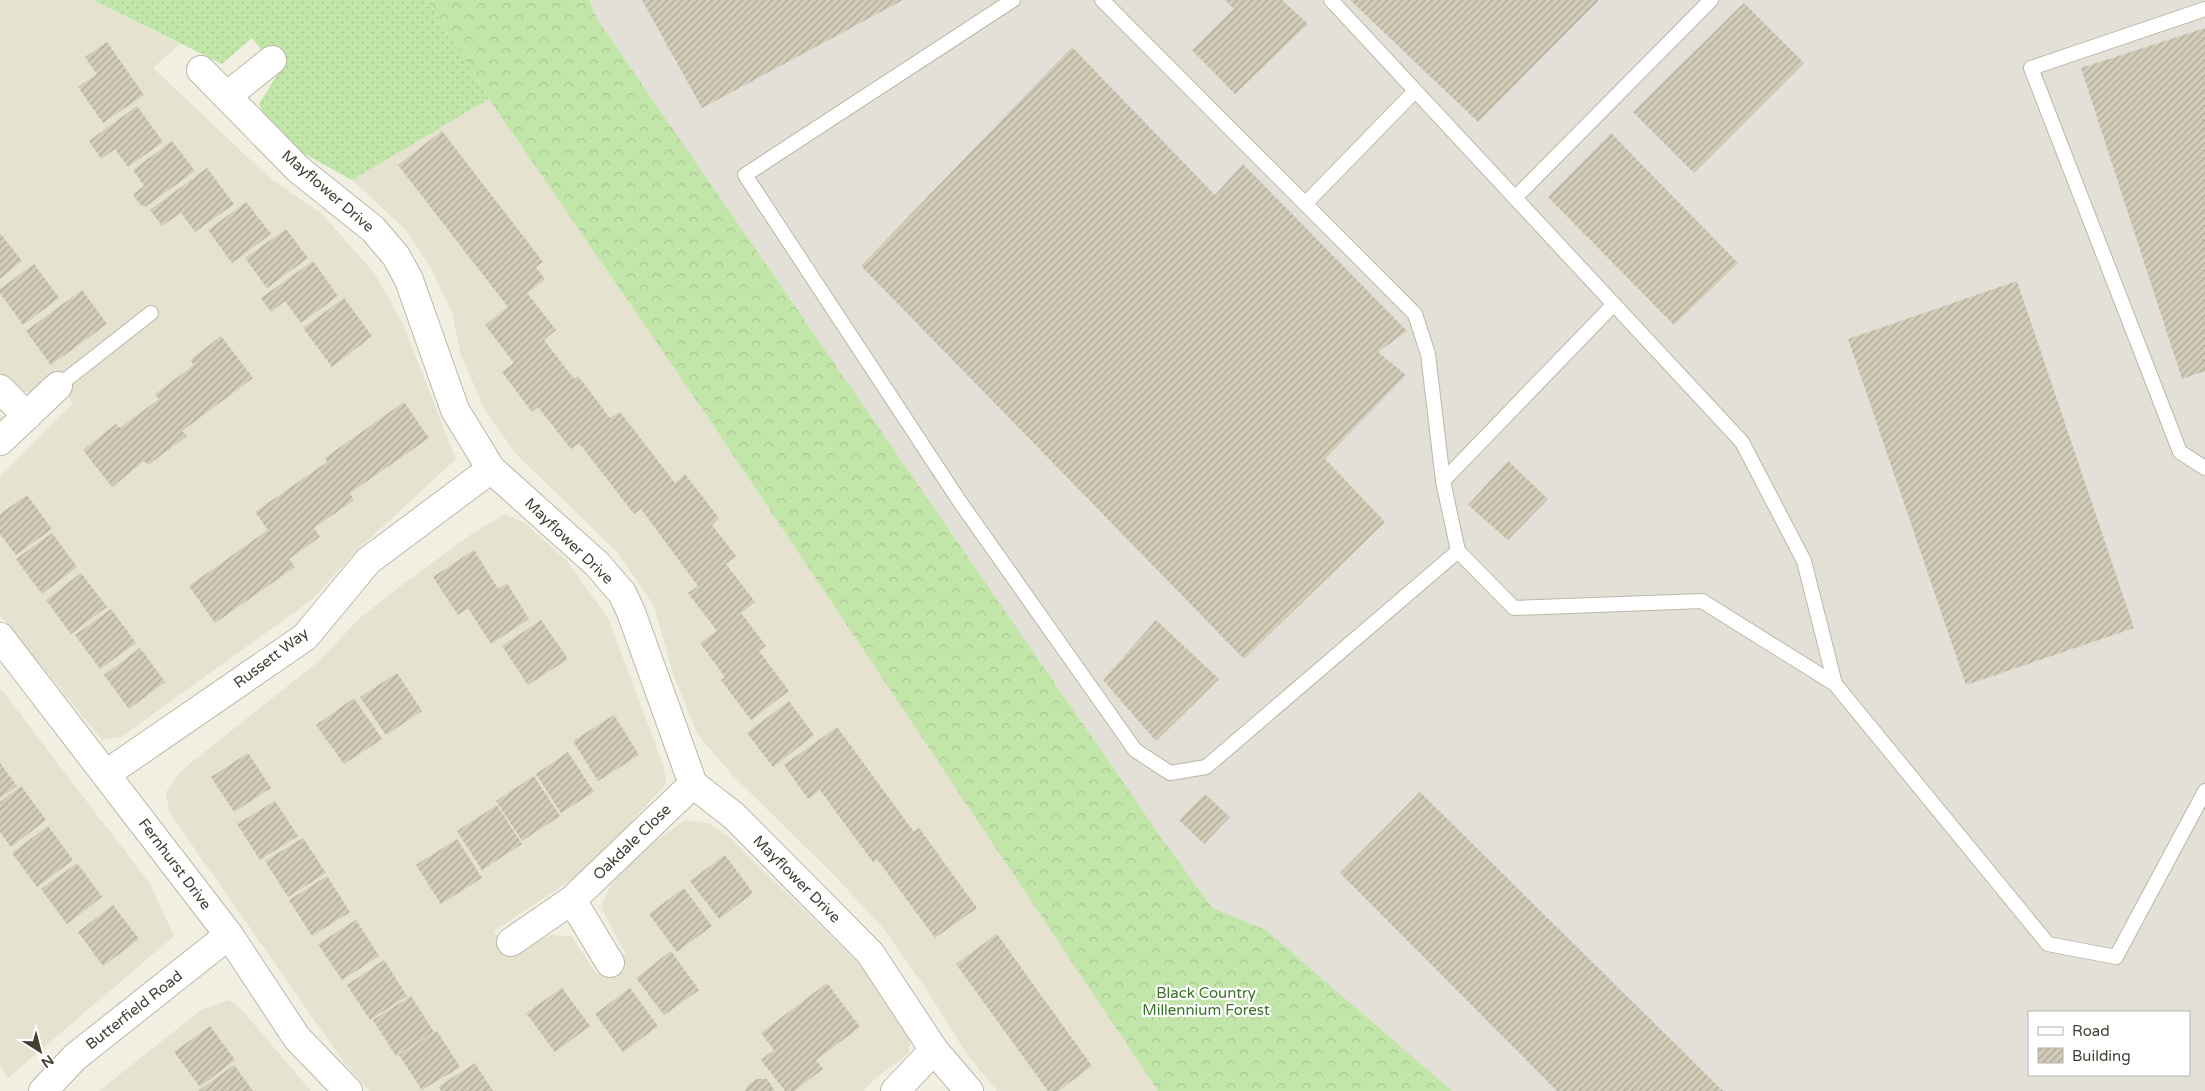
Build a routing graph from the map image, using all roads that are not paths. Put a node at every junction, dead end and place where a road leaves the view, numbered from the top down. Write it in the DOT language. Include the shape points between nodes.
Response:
graph roads {
  1 [pos="1013,0"];
  2 [pos="1102,0"];
  3 [pos="1331,0"];
  4 [pos="1711,0"];
  5 [pos="2205,9"];
  6 [pos="272,60"];
  7 [pos="201,70"];
  8 [pos="1416,91"];
  9 [pos="227,96"];
  10 [pos="1515,198"];
  11 [pos="1305,204"];
  12 [pos="1614,304"];
  13 [pos="151,313"];
  14 [pos="58,386"];
  15 [pos="0,389"];
  16 [pos="27,416"];
  17 [pos="0,441"];
  18 [pos="2205,468"];
  19 [pos="491,469"];
  20 [pos="1443,481"];
  21 [pos="1458,551"];
  22 [pos="0,637"];
  23 [pos="1835,684"];
  24 [pos="106,774"];
  25 [pos="693,784"];
  26 [pos="2205,791"];
  27 [pos="572,900"];
  28 [pos="229,935"];
  29 [pos="511,942"];
  30 [pos="610,963"];
  31 [pos="934,1050"];
  32 [pos="43,1091"];
  33 [pos="348,1091"];
  34 [pos="895,1091"];
  35 [pos="969,1091"];
  1 -- 21 [label="lane" via="745,175 960,502 1135,750 1170,773 1206,766"];
  2 -- 11 [label="lane"];
  3 -- 8 [label="lane"];
  4 -- 10 [label="lane"];
  5 -- 18 [label="lane" via="2031,68 2180,452"];
  6 -- 9 [label="street"];
  7 -- 9 [label="street, Mayflower Drive"];
  8 -- 10 [label="lane"];
  8 -- 11 [label="lane"];
  9 -- 19 [label="street, Mayflower Drive" via="298,169 373,228 396,256 409,280 455,410"];
  10 -- 12 [label="lane"];
  11 -- 20 [label="lane" via="1415,314 1428,354"];
  12 -- 20 [label="lane"];
  12 -- 23 [label="lane" via="1742,442 1804,561"];
  13 -- 14 [label="lane"];
  14 -- 16 [label="street"];
  15 -- 16 [label="street"];
  16 -- 17 [label="street"];
  19 -- 24 [label="street, Russett Way" via="368,561 305,636"];
  19 -- 25 [label="street, Mayflower Drive" via="597,564 622,593"];
  20 -- 21 [label="lane"];
  21 -- 23 [label="lane" via="1514,608 1702,601"];
  22 -- 24 [label="street, Fernhurst Drive"];
  23 -- 26 [label="lane" via="2048,944 2116,957"];
  24 -- 28 [label="street, Fernhurst Drive"];
  25 -- 27 [label="street, Oakdale Close"];
  25 -- 31 [label="street, Mayflower Drive" via="734,816 870,953"];
  27 -- 29 [label="street, Oakdale Close"];
  27 -- 30 [label="street"];
  28 -- 32 [label="street, Butterfield Road" via="75,1057"];
  28 -- 33 [label="street, Fernhurst Drive" via="297,1038"];
  31 -- 34 [label="street"];
  31 -- 35 [label="street, Mayflower Drive"];
}
